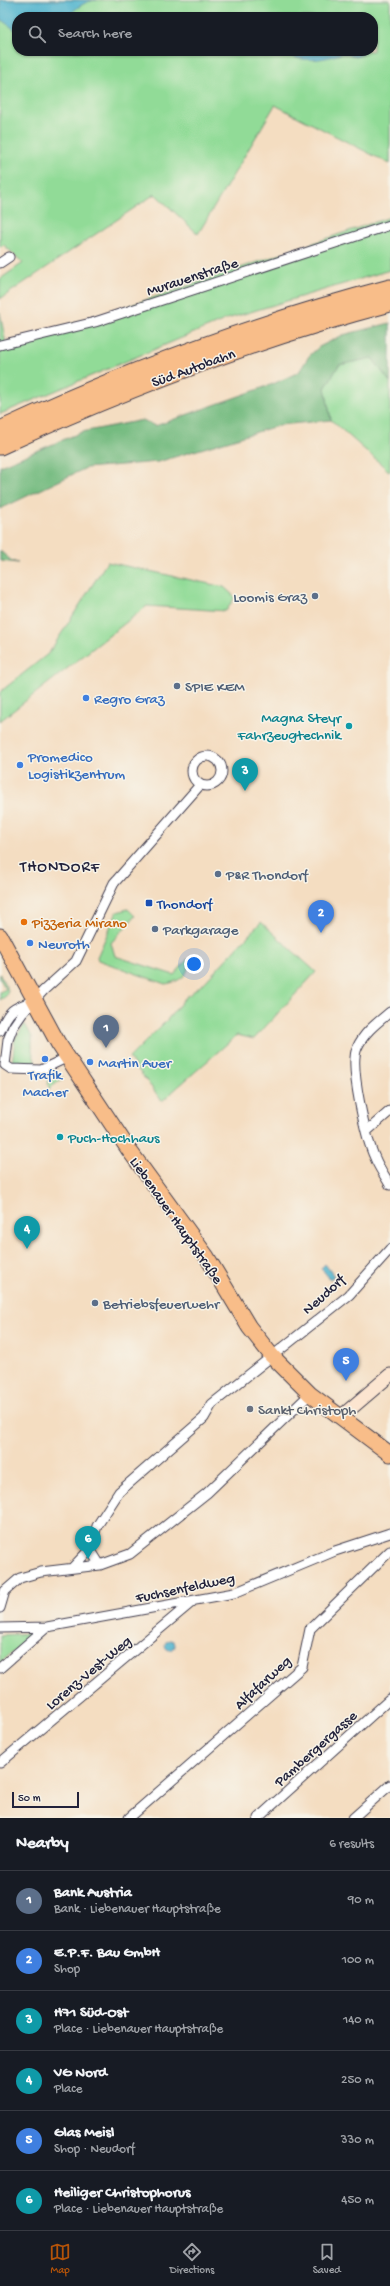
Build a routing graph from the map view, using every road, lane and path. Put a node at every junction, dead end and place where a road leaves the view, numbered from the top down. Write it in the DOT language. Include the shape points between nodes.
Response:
graph roads {
  1 [pos="390,225"];
  2 [pos="9,257"];
  3 [pos="0,264"];
  4 [pos="390,288"];
  5 [pos="390,303"];
  6 [pos="0,345"];
  7 [pos="0,430"];
  8 [pos="0,446"];
  9 [pos="200,785"];
  10 [pos="0,936"];
  11 [pos="34,1000"];
  12 [pos="390,1012"];
  13 [pos="0,1031"];
  14 [pos="68,1057"];
  15 [pos="3,1067"];
  16 [pos="390,1111"];
  17 [pos="367,1131"];
  18 [pos="390,1185"];
  19 [pos="390,1249"];
  20 [pos="272,1356"];
  21 [pos="390,1375"];
  22 [pos="310,1394"];
  23 [pos="342,1416"];
  24 [pos="390,1454"];
  25 [pos="390,1533"];
  26 [pos="90,1549"];
  27 [pos="390,1551"];
  28 [pos="100,1565"];
  29 [pos="72,1568"];
  30 [pos="193,1602"];
  31 [pos="0,1608"];
  32 [pos="47,1627"];
  33 [pos="0,1628"];
  34 [pos="0,1668"];
  35 [pos="390,1699"];
  36 [pos="0,1763"];
  37 [pos="390,1785"];
  38 [pos="129,1818"];
  39 [pos="258,1818"];
  40 [pos="353,1818"];
  1 -- 6 [label="street, Murauenstraße" via="95,322"];
  2 -- 3 [label="street"];
  4 -- 7 [label="highway, Süd Autobahn" via="288,317 213,343 139,370"];
  5 -- 8 [label="highway, Süd Autobahn" via="216,358 105,400"];
  9 -- 11 [label="street" via="117,879 79,957"];
  10 -- 11 [label="main road, Liebenauer Hauptstraße"];
  11 -- 13 [label="street" via="17,1006 6,1015"];
  11 -- 14 [label="main road, Liebenauer Hauptstraße"];
  11 -- 15 [label="street" via="13,1027"];
  12 -- 17 [label="street" via="368,1030 357,1048 354,1062"];
  14 -- 15 [label="street" via="41,1070"];
  14 -- 20 [label="main road, Liebenauer Hauptstraße" via="129,1150 207,1257 249,1327"];
  16 -- 17 [label="street"];
  17 -- 18 [label="street" via="374,1158"];
  19 -- 20 [label="street, Neudorf" via="348,1294"];
  20 -- 22 [label="main road, Liebenauer Hauptstraße"];
  20 -- 26 [label="street" via="212,1404 204,1418 119,1492 97,1526"];
  21 -- 23 [label="street"];
  22 -- 23 [label="main road, Liebenauer Hauptstraße"];
  22 -- 28 [label="street" via="207,1493 130,1554"];
  23 -- 24 [label="main road, Liebenauer Hauptstraße"];
  25 -- 30 [label="street, Fuchsenfeldweg" via="335,1551 234,1593"];
  26 -- 28 [label="street"];
  26 -- 29 [label="street"];
  27 -- 38 [label="street, Alfafarweg" via="310,1629 302,1667"];
  28 -- 29 [label="street"];
  29 -- 31 [label="street" via="20,1578 5,1591"];
  30 -- 32 [label="street, Fuchsenfeldweg"];
  30 -- 36 [label="street, Lorenz-Vest-Weg"];
  32 -- 33 [label="street, Fuchsenfeldweg"];
  32 -- 34 [label="street"];
  35 -- 39 [label="street, Pambergergasse"];
  37 -- 40 [label="street"];
}
